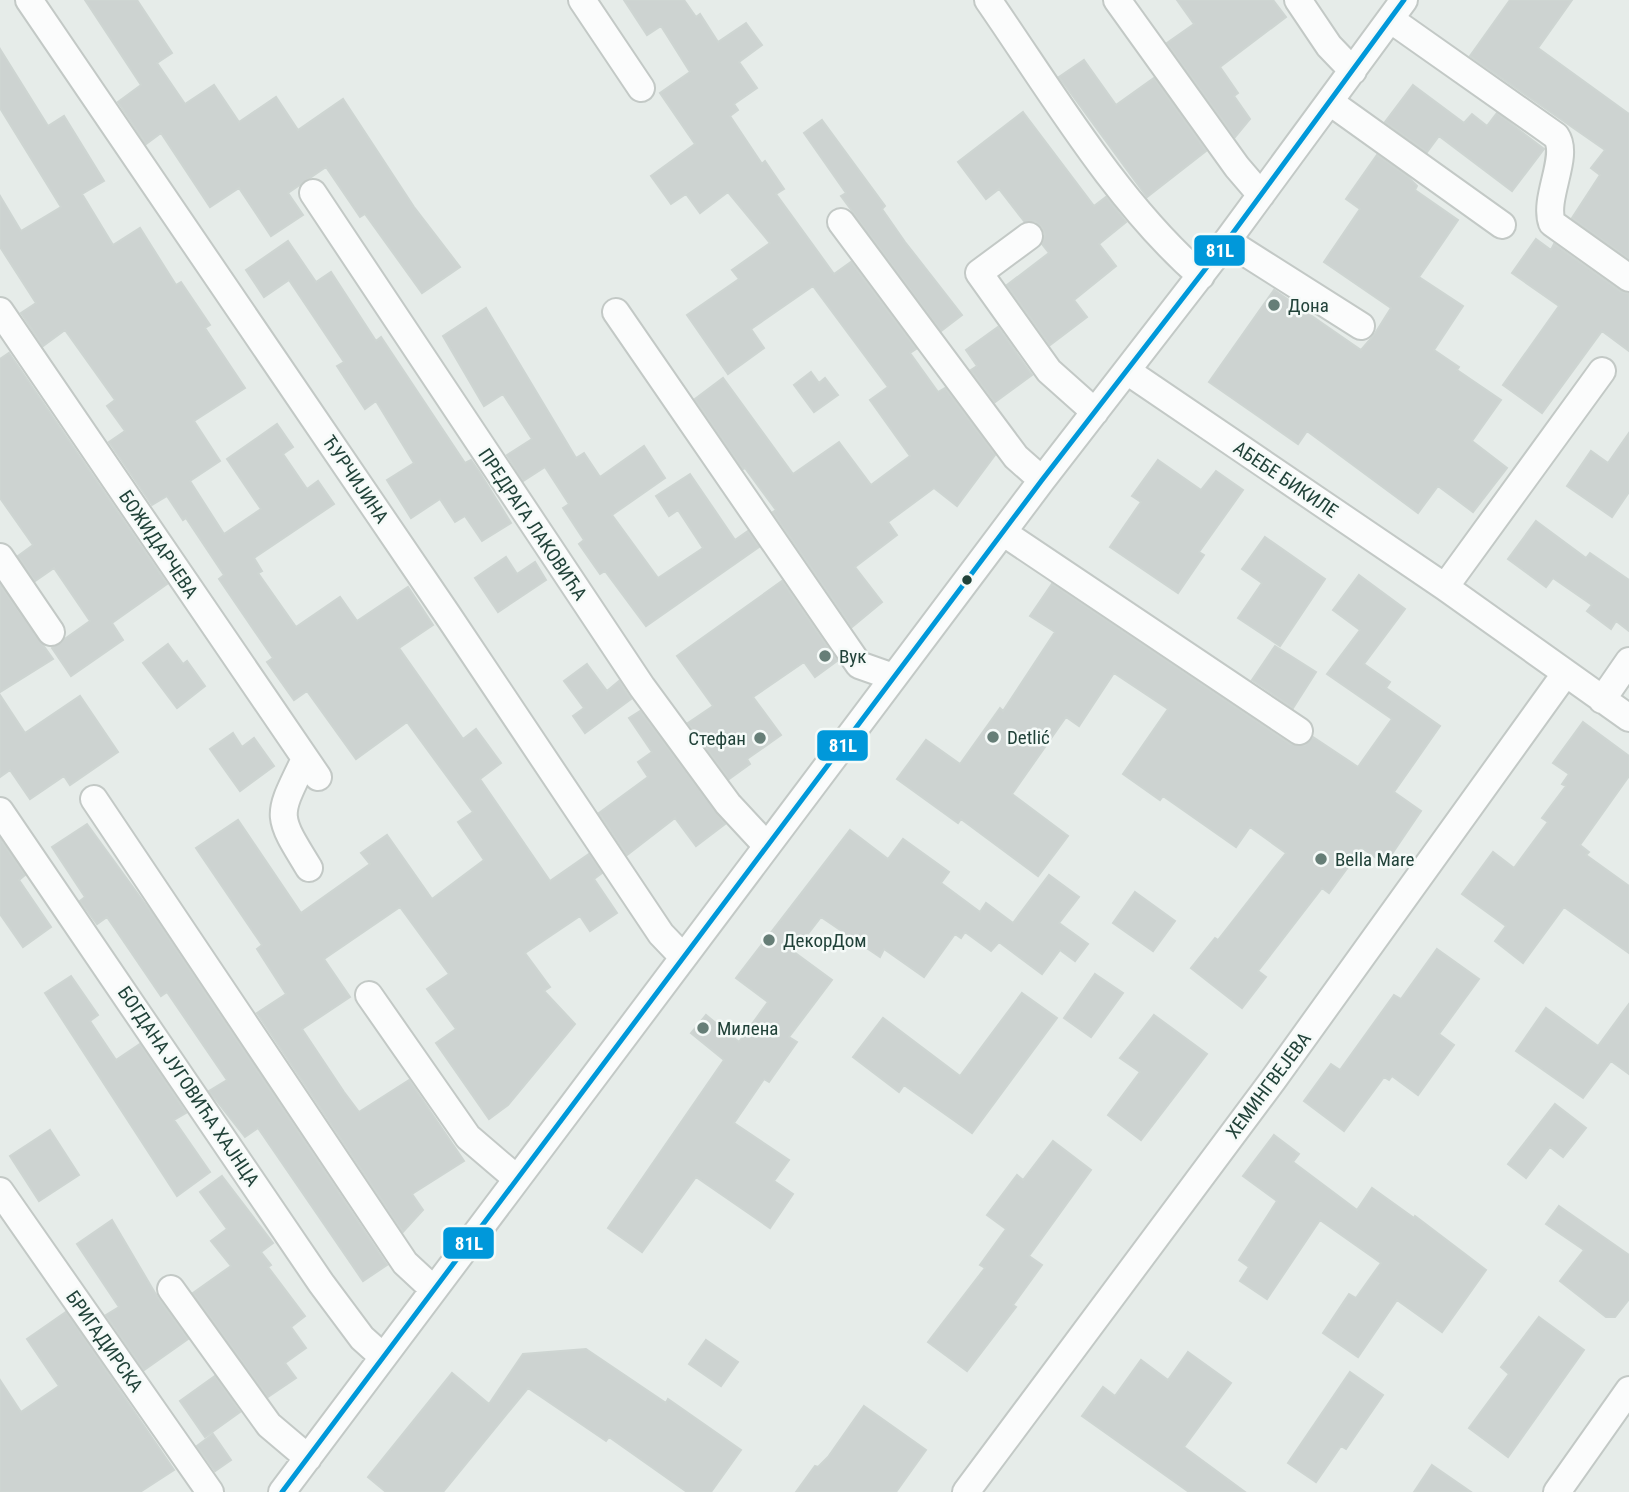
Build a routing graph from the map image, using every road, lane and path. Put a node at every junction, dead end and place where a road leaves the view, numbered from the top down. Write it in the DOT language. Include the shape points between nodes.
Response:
graph roads {
  1 [pos="29,0"];
  2 [pos="582,0"];
  3 [pos="988,0"];
  4 [pos="1117,0"];
  5 [pos="1298,0"];
  6 [pos="1397,10"];
  7 [pos="1353,71"];
  8 [pos="641,88"];
  9 [pos="1330,102"];
  10 [pos="313,193"];
  11 [pos="1261,195"];
  12 [pos="841,222"];
  13 [pos="1502,225"];
  14 [pos="1029,236"];
  15 [pos="1227,241"];
  16 [pos="1200,276"];
  17 [pos="1629,278"];
  18 [pos="0,311"];
  19 [pos="615,312"];
  20 [pos="1361,327"];
  21 [pos="1128,371"];
  22 [pos="1602,372"];
  23 [pos="1095,412"];
  24 [pos="1042,480"];
  25 [pos="1003,533"];
  26 [pos="0,557"];
  27 [pos="1445,587"];
  28 [pos="51,632"];
  29 [pos="1629,661"];
  30 [pos="1565,674"];
  31 [pos="893,677"];
  32 [pos="1602,700"];
  33 [pos="1629,718"];
  34 [pos="1299,731"];
  35 [pos="94,799"];
  36 [pos="0,811"];
  37 [pos="766,845"];
  38 [pos="309,868"];
  39 [pos="683,957"];
  40 [pos="369,995"];
  41 [pos="516,1178"];
  42 [pos="0,1191"];
  43 [pos="171,1289"];
  44 [pos="433,1289"];
  45 [pos="382,1356"];
  46 [pos="1629,1391"];
  47 [pos="308,1458"];
  48 [pos="210,1492"];
  49 [pos="282,1492"];
  50 [pos="966,1492"];
  51 [pos="1557,1492"];
  1 -- 39 [label="street, ЋУРЧИЈИНА" via="661,934"];
  2 -- 8 [label="street"];
  3 -- 16 [label="street" via="1161,241"];
  4 -- 11 [label="street"];
  5 -- 7 [label="street" via="1329,46"];
  6 -- 7 [label="street"];
  6 -- 17 [label="street" via="1556,136 1560,152 1550,208 1552,223"];
  7 -- 9 [label="street"];
  9 -- 11 [label="street"];
  9 -- 13 [label="street"];
  10 -- 37 [label="street, ПРЕДРАГА ЛАКОВИЋА" via="642,687 728,804"];
  11 -- 15 [label="street"];
  12 -- 24 [label="street" via="1016,457"];
  14 -- 23 [label="street" via="979,273 1049,371"];
  15 -- 16 [label="street"];
  15 -- 20 [label="street"];
  16 -- 21 [label="street"];
  18 -- 38 [label="street, БОЖИДАРЧЕВА" via="312,768 285,800 282,817"];
  19 -- 31 [label="street" via="859,665"];
  21 -- 23 [label="street"];
  21 -- 27 [label="street, АБЕБЕ БИКИЛЕ"];
  22 -- 27 [label="street"];
  23 -- 24 [label="street"];
  24 -- 25 [label="street"];
  25 -- 31 [label="street"];
  25 -- 34 [label="street"];
  26 -- 28 [label="street"];
  27 -- 30 [label="street, АБЕБЕ БИКИЛЕ"];
  29 -- 32 [label="street"];
  30 -- 32 [label="street, АБЕБЕ БИКИЛЕ"];
  30 -- 50 [label="street, ХЕМИНГВЕЈЕВА" via="1273,1080"];
  31 -- 37 [label="street"];
  32 -- 33 [label="street, АБЕБЕ БИКИЛЕ"];
  35 -- 44 [label="street" via="405,1263"];
  36 -- 45 [label="street, БОГДАНА ЈУГОВИЋА ХАЈНЦА" via="321,1283 362,1338"];
  37 -- 39 [label="street"];
  39 -- 41 [label="street"];
  40 -- 41 [label="street" via="468,1137"];
  41 -- 44 [label="street"];
  42 -- 48 [label="street, БРИГАДИРСКА"];
  43 -- 47 [label="street" via="269,1425"];
  44 -- 45 [label="street"];
  45 -- 47 [label="street"];
  46 -- 51 [label="street"];
  47 -- 49 [label="street"];
}
